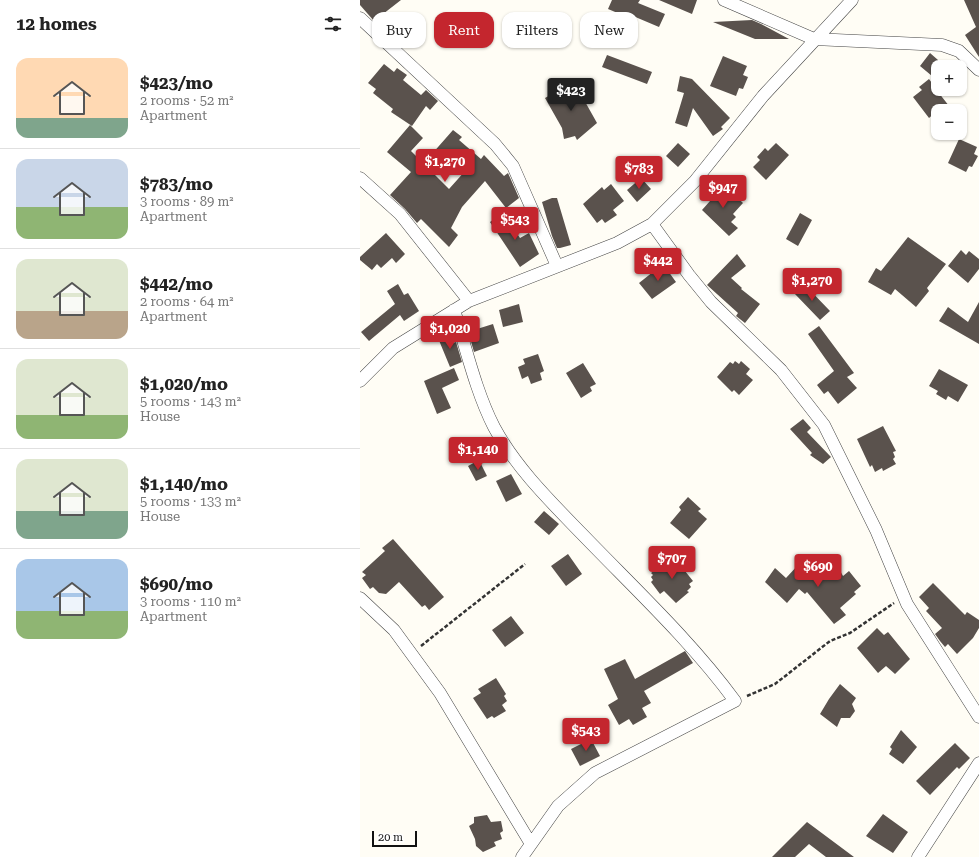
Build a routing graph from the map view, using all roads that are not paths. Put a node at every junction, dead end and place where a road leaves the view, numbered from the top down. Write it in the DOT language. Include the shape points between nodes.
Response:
graph roads {
  1 [pos="724,0"];
  2 [pos="852,0"];
  3 [pos="360,18"];
  4 [pos="814,40"];
  5 [pos="979,70"];
  6 [pos="360,178"];
  7 [pos="652,224"];
  8 [pos="556,266"];
  9 [pos="470,301"];
  10 [pos="454,310"];
  11 [pos="360,381"];
  12 [pos="360,598"];
  13 [pos="979,717"];
  14 [pos="979,763"];
  15 [pos="531,844"];
  16 [pos="522,857"];
  17 [pos="918,857"];
  1 -- 4 [label="street"];
  2 -- 4 [label="street"];
  3 -- 8 [label="street" via="495,144 514,166"];
  4 -- 5 [label="street" via="942,45 959,51"];
  4 -- 7 [label="street" via="763,96 694,181"];
  6 -- 9 [label="street" via="400,214"];
  7 -- 8 [label="street" via="617,243"];
  7 -- 13 [label="street" via="711,302 781,370 824,425 876,530 907,604"];
  8 -- 9 [label="street"];
  9 -- 10 [label="street"];
  10 -- 11 [label="street" via="393,348"];
  10 -- 15 [label="street" via="494,427 519,465 656,610 735,701 595,772 558,806"];
  12 -- 15 [label="street" via="394,630 444,699"];
  14 -- 17 [label="street"];
  15 -- 16 [label="street"];
}
